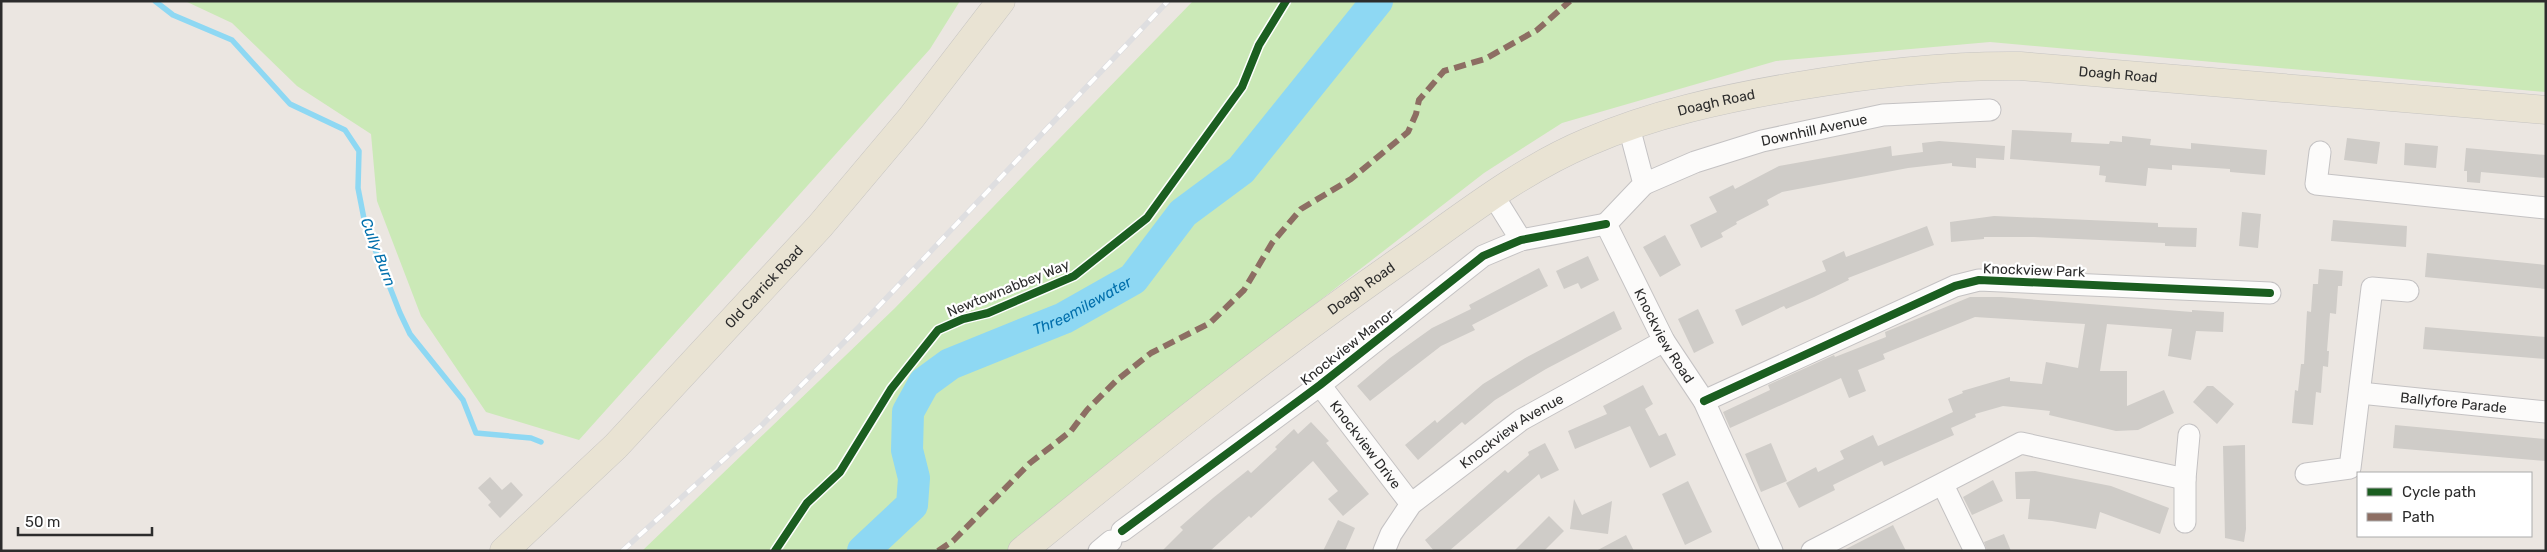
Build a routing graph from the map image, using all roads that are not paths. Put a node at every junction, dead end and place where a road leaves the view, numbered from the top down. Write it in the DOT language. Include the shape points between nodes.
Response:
graph roads {
  1 [pos="1001,1"];
  2 [pos="1990,110"];
  3 [pos="2546,110"];
  4 [pos="1629,127"];
  5 [pos="2320,152"];
  6 [pos="1644,184"];
  7 [pos="1493,195"];
  8 [pos="2546,208"];
  9 [pos="1606,224"];
  10 [pos="1521,240"];
  11 [pos="2408,291"];
  12 [pos="2270,292"];
  13 [pos="1664,341"];
  14 [pos="1320,385"];
  15 [pos="2360,393"];
  16 [pos="1704,401"];
  17 [pos="2546,412"];
  18 [pos="2189,436"];
  19 [pos="2306,474"];
  20 [pos="2185,479"];
  21 [pos="1943,485"];
  22 [pos="1411,504"];
  23 [pos="2186,522"];
  24 [pos="1111,541"];
  25 [pos="504,551"];
  26 [pos="1022,551"];
  27 [pos="1384,551"];
  28 [pos="1772,551"];
  29 [pos="1812,551"];
  30 [pos="1975,551"];
  1 -- 25 [label="main road, Old Carrick Road" via="911,118 820,226 616,446"];
  2 -- 6 [label="street, Downhill Avenue" via="1874,117 1762,141 1696,162"];
  3 -- 4 [label="main road, Doagh Road" via="2020,66 1966,65 1886,72 1714,101"];
  4 -- 6 [label="street"];
  4 -- 7 [label="main road, Doagh Road" via="1561,154"];
  5 -- 8 [label="street" via="2316,184"];
  6 -- 9 [label="street"];
  7 -- 10 [label="street"];
  7 -- 26 [label="main road, Doagh Road" via="1164,436"];
  9 -- 10 [label="street, Knockview Manor"];
  9 -- 13 [label="street, Knockview Road"];
  10 -- 14 [label="street, Knockview Manor" via="1483,256"];
  11 -- 15 [label="street" via="2372,288"];
  12 -- 16 [label="street, Knockview Park" via="1979,280 1955,286"];
  13 -- 16 [label="street, Knockview Road"];
  13 -- 22 [label="street, Knockview Avenue" via="1521,420"];
  14 -- 22 [label="street, Knockview Drive"];
  14 -- 24 [label="street, Knockview Manor"];
  15 -- 17 [label="street, Ballyfore Parade"];
  15 -- 19 [label="street" via="2350,468"];
  16 -- 28 [label="street, Knockview Road"];
  18 -- 20 [label="street"];
  20 -- 21 [label="street" via="2021,443"];
  20 -- 23 [label="street"];
  21 -- 29 [label="street"];
  21 -- 30 [label="street"];
  22 -- 27 [label="street, Knockview Avenue"];
}
